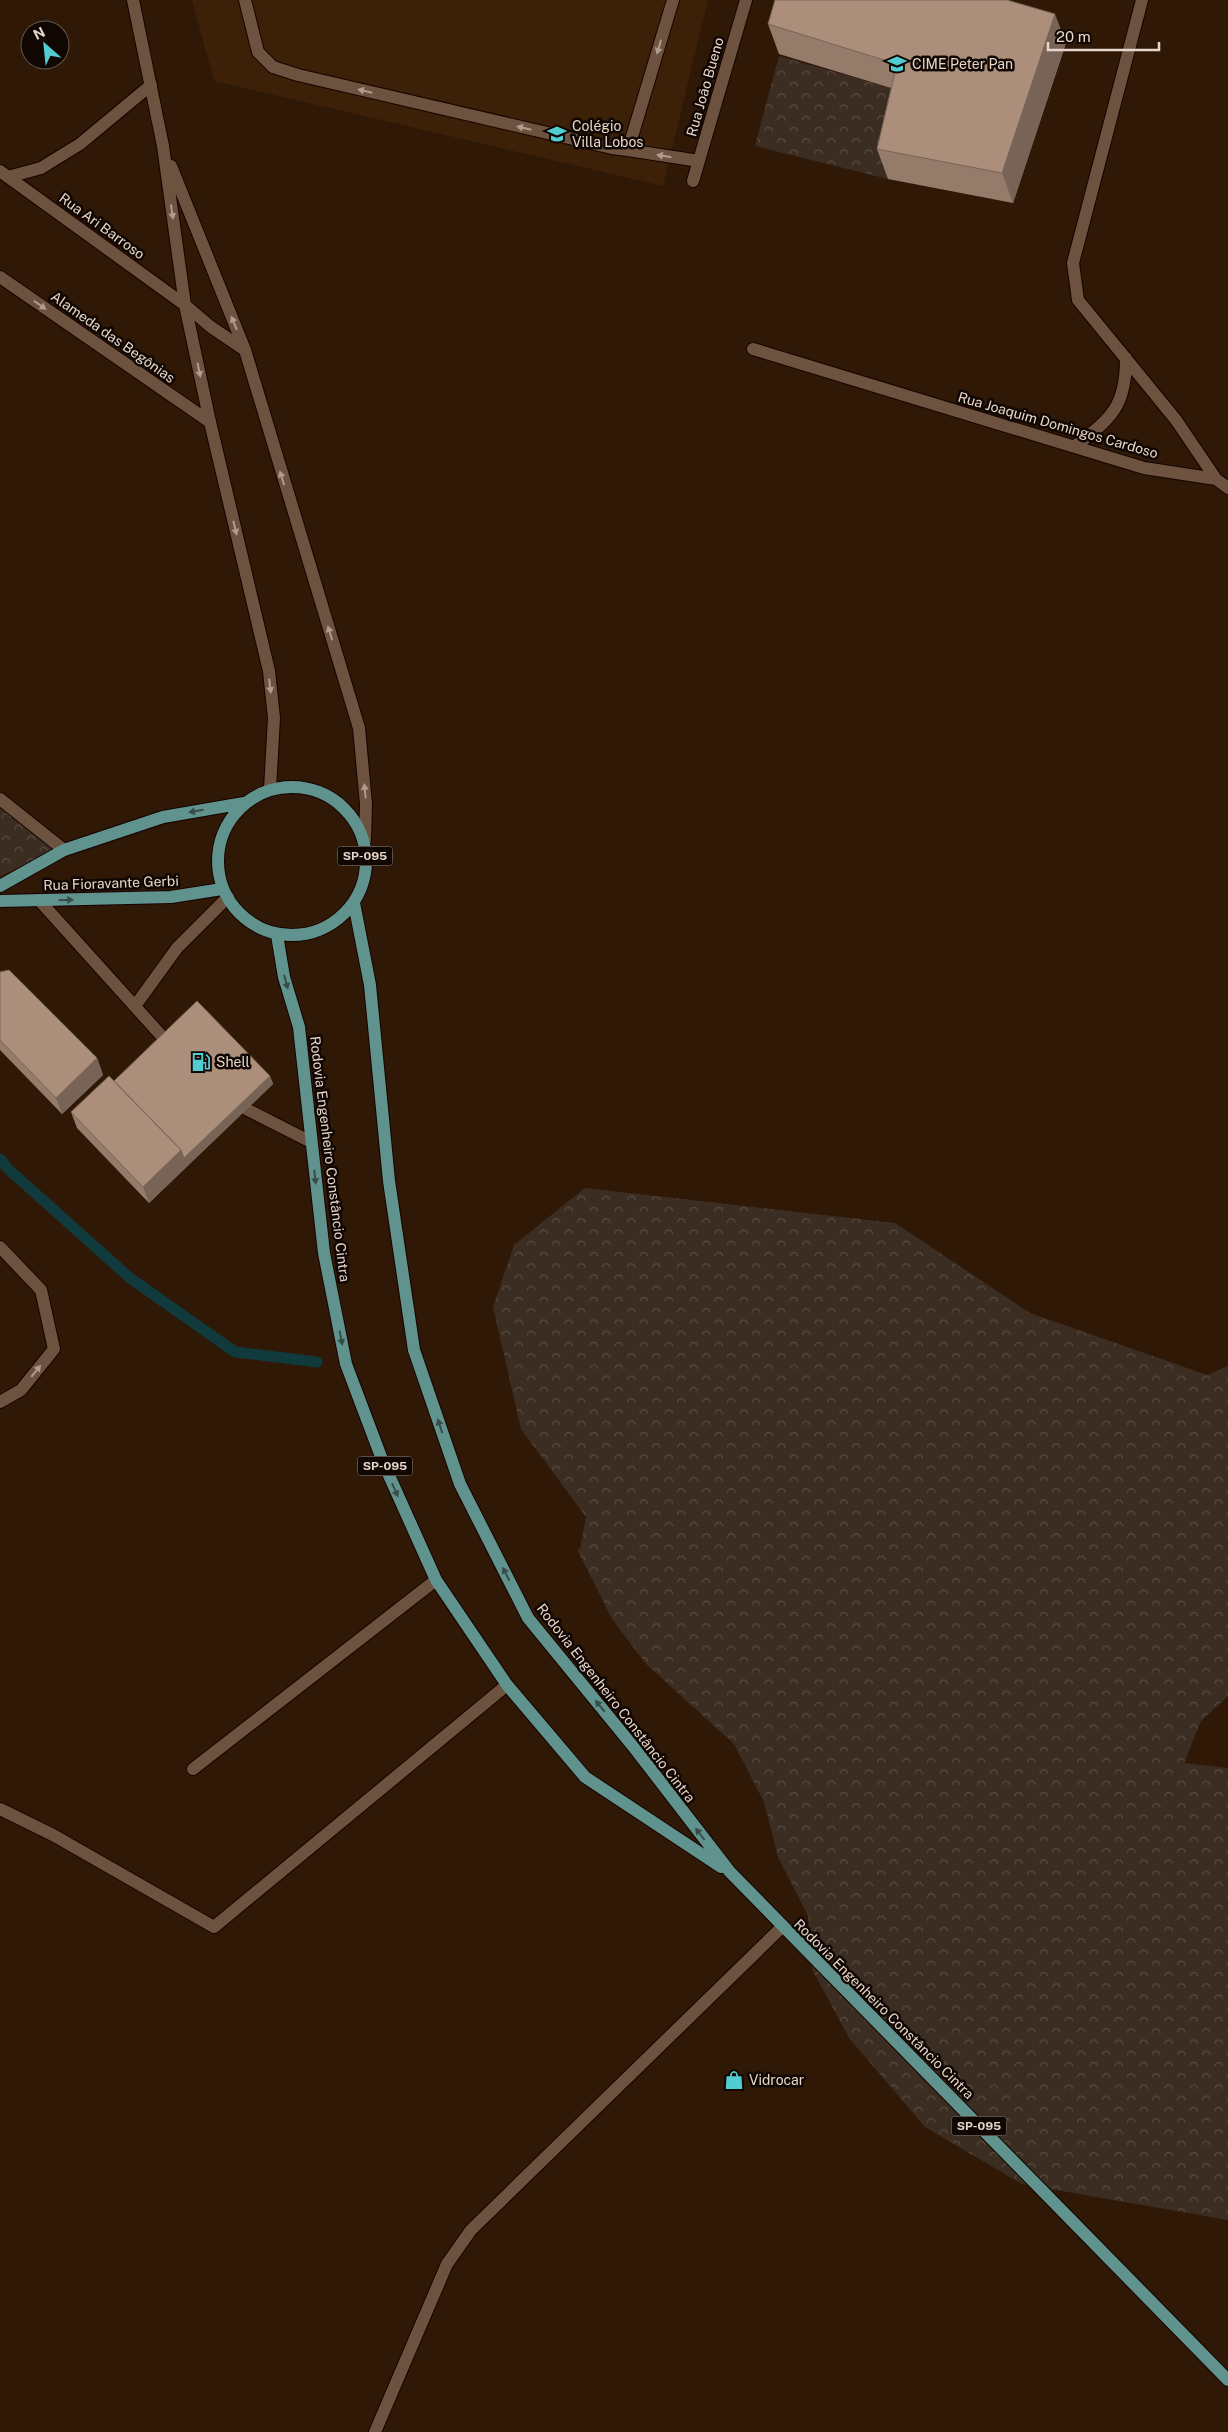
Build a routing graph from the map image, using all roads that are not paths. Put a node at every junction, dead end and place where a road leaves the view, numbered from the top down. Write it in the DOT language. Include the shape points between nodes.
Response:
graph roads {
  1 [pos="133,0"];
  2 [pos="245,0"];
  3 [pos="673,0"];
  4 [pos="746,0"];
  5 [pos="1142,0"];
  6 [pos="150,85"];
  7 [pos="163,146"];
  8 [pos="628,150"];
  9 [pos="699,161"];
  10 [pos="4,174"];
  11 [pos="693,181"];
  12 [pos="0,277"];
  13 [pos="185,305"];
  14 [pos="754,349"];
  15 [pos="245,350"];
  16 [pos="1126,358"];
  17 [pos="210,422"];
  18 [pos="1075,446"];
  19 [pos="1216,479"];
  20 [pos="1228,488"];
  21 [pos="270,789"];
  22 [pos="0,798"];
  23 [pos="244,803"];
  24 [pos="365,840"];
  25 [pos="64,850"];
  26 [pos="0,886"];
  27 [pos="225,893"];
  28 [pos="39,900"];
  29 [pos="0,901"];
  30 [pos="354,903"];
  31 [pos="277,935"];
  32 [pos="135,1006"];
  33 [pos="167,1042"];
  34 [pos="246,1109"];
  35 [pos="311,1142"];
  36 [pos="0,1247"];
  37 [pos="0,1402"];
  38 [pos="436,1580"];
  39 [pos="507,1685"];
  40 [pos="193,1769"];
  41 [pos="0,1809"];
  42 [pos="730,1872"];
  43 [pos="782,1927"];
  44 [pos="1228,2380"];
  45 [pos="376,2432"];
  1 -- 6 [label="street"];
  8 -- 2 [label="street, one-way" via="355,88 273,66 258,52"];
  3 -- 8 [label="street, one-way"];
  4 -- 9 [label="street, Rua João Bueno"];
  5 -- 16 [label="street" via="1073,263 1078,300"];
  6 -- 7 [label="street"];
  6 -- 10 [label="street" via="80,144 40,168"];
  7 -- 13 [label="street, one-way"];
  15 -- 7 [label="street, one-way"];
  9 -- 8 [label="street, one-way"];
  9 -- 11 [label="street, Rua João Bueno"];
  10 -- 13 [label="street, Rua Ari Barroso"];
  12 -- 17 [label="street, Alameda das Begônias, one-way"];
  13 -- 15 [label="street, Rua Ari Barroso" via="211,328"];
  13 -- 17 [label="street, one-way"];
  14 -- 18 [label="street, Rua Joaquim Domingos Cardoso"];
  24 -- 15 [label="street, one-way" via="366,804 359,728"];
  16 -- 18 [label="street" via="1126,382 1120,402 1103,425"];
  16 -- 19 [label="street" via="1176,420"];
  17 -- 21 [label="street, one-way" via="269,671 274,718"];
  18 -- 19 [label="street, Rua Joaquim Domingos Cardoso" via="1144,468"];
  19 -- 20 [label="street"];
  21 -- 23 [label="main road, SP-095"];
  21 -- 24 [label="main road, SP-095" via="310,787 345,806"];
  22 -- 25 [label="street"];
  23 -- 25 [label="main road, Rua Fioravante Gerbi / SP-095, one-way" via="163,817"];
  23 -- 27 [label="main road, SP-095" via="229,820 219,842 217,866"];
  24 -- 30 [label="main road, SP-095" via="366,877"];
  25 -- 26 [label="main road, Rua Fioravante Gerbi / SP-095"];
  28 -- 27 [label="main road, Rua Fioravante Gerbi, one-way" via="171,898"];
  27 -- 31 [label="main road, SP-095" via="244,918"];
  27 -- 32 [label="street" via="177,948"];
  28 -- 29 [label="main road, Rua Fioravante Gerbi"];
  28 -- 32 [label="street"];
  30 -- 31 [label="main road, SP-095" via="333,924 306,935"];
  42 -- 30 [label="main road, Rodovia Engenheiro Constâncio Cintra / SP-095, one-way" via="528,1618 460,1484 414,1350 389,1181 370,985"];
  31 -- 35 [label="main road, Rodovia Engenheiro Constâncio Cintra / SP-095, one-way" via="284,977 299,1027"];
  32 -- 33 [label="street"];
  34 -- 35 [label="street"];
  35 -- 38 [label="main road, Rodovia Engenheiro Constâncio Cintra / SP-095, one-way" via="324,1253 346,1364 383,1462"];
  37 -- 36 [label="street, one-way" via="21,1390 54,1349 41,1290"];
  38 -- 39 [label="main road, Rodovia Engenheiro Constâncio Cintra / SP-095"];
  38 -- 40 [label="street"];
  39 -- 41 [label="street" via="214,1927 53,1835"];
  39 -- 42 [label="main road, Rodovia Engenheiro Constâncio Cintra / SP-095" via="585,1777"];
  42 -- 43 [label="main road, Rodovia Engenheiro Constâncio Cintra / SP-095"];
  43 -- 44 [label="main road, Rodovia Engenheiro Constâncio Cintra / SP-095"];
  43 -- 45 [label="street" via="471,2230 448,2264"];
}
